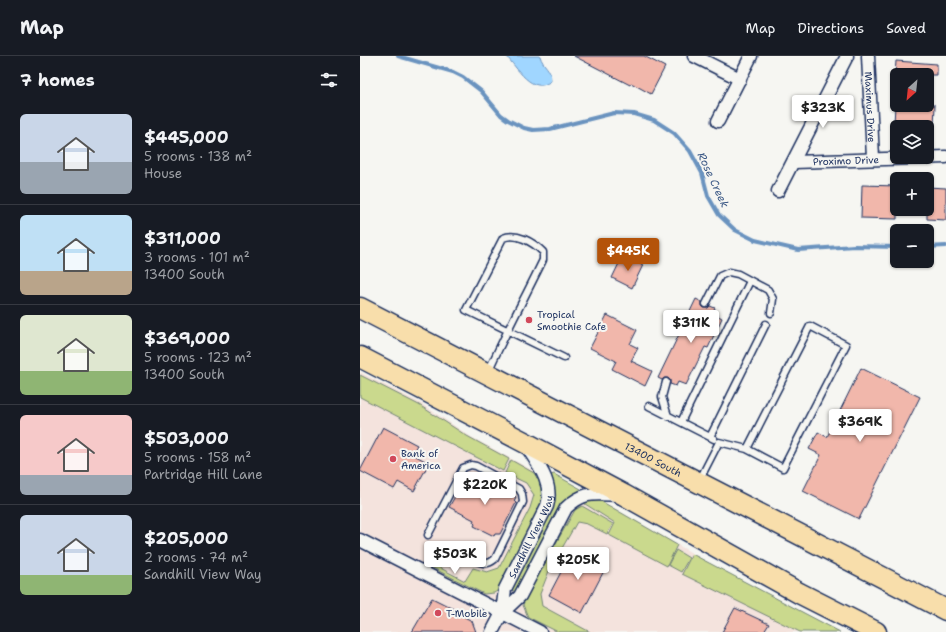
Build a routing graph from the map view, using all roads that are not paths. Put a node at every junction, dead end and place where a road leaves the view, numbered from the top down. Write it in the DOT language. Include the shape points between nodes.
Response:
graph roads {
  1 [pos="694,56"];
  2 [pos="751,56"];
  3 [pos="847,56"];
  4 [pos="868,56"];
  5 [pos="740,79"];
  6 [pos="718,121"];
  7 [pos="946,157"];
  8 [pos="873,158"];
  9 [pos="794,162"];
  10 [pos="778,191"];
  11 [pos="750,281"];
  12 [pos="706,304"];
  13 [pos="360,308"];
  14 [pos="771,314"];
  15 [pos="766,324"];
  16 [pos="508,331"];
  17 [pos="360,357"];
  18 [pos="564,358"];
  19 [pos="488,374"];
  20 [pos="666,382"];
  21 [pos="649,406"];
  22 [pos="668,416"];
  23 [pos="681,422"];
  24 [pos="710,437"];
  25 [pos="524,442"];
  26 [pos="719,442"];
  27 [pos="747,449"];
  28 [pos="698,482"];
  29 [pos="624,495"];
  30 [pos="428,535"];
  31 [pos="360,540"];
  32 [pos="475,560"];
  33 [pos="946,610"];
  34 [pos="502,612"];
  35 [pos="492,632"];
  36 [pos="540,632"];
  37 [pos="876,632"];
  1 -- 5 [label="street"];
  2 -- 5 [label="street"];
  3 -- 9 [label="street"];
  4 -- 8 [label="street, Maximus Drive"];
  5 -- 6 [label="street"];
  7 -- 8 [label="street, Proximo Drive"];
  8 -- 9 [label="street, Proximo Drive"];
  9 -- 10 [label="street"];
  11 -- 12 [label="lane" via="729,272 720,276"];
  11 -- 14 [label="lane" via="768,290 774,298"];
  11 -- 23 [label="lane"];
  13 -- 19 [label="main road, 13400 South"];
  15 -- 24 [label="lane"];
  16 -- 16 [label="lane" via="543,260 543,252 536,245 514,235 503,238 466,310"];
  16 -- 18 [label="lane"];
  16 -- 19 [label="lane"];
  17 -- 25 [label="main road"];
  19 -- 28 [label="main road, 13400 South"];
  20 -- 22 [label="lane" via="662,397"];
  21 -- 22 [label="lane"];
  22 -- 23 [label="lane"];
  23 -- 24 [label="lane"];
  24 -- 26 [label="lane"];
  25 -- 29 [label="main road"];
  25 -- 34 [label="street, Sandhill View Way" via="545,476 550,490 549,500 505,589"];
  26 -- 27 [label="lane"];
  26 -- 28 [label="lane"];
  27 -- 27 [label="lane" via="810,326 846,345 783,468"];
  28 -- 33 [label="main road, 13400 South"];
  29 -- 34 [label="street, Sandhill View Way" via="591,494 574,501 566,508 520,596"];
  29 -- 37 [label="main road" via="799,593"];
  30 -- 32 [label="lane" via="461,472 467,466 476,466 515,487 522,494 523,502 495,559 484,564"];
  31 -- 34 [label="street"];
  34 -- 35 [label="street, Sandhill View Way"];
  34 -- 36 [label="street"];
}
